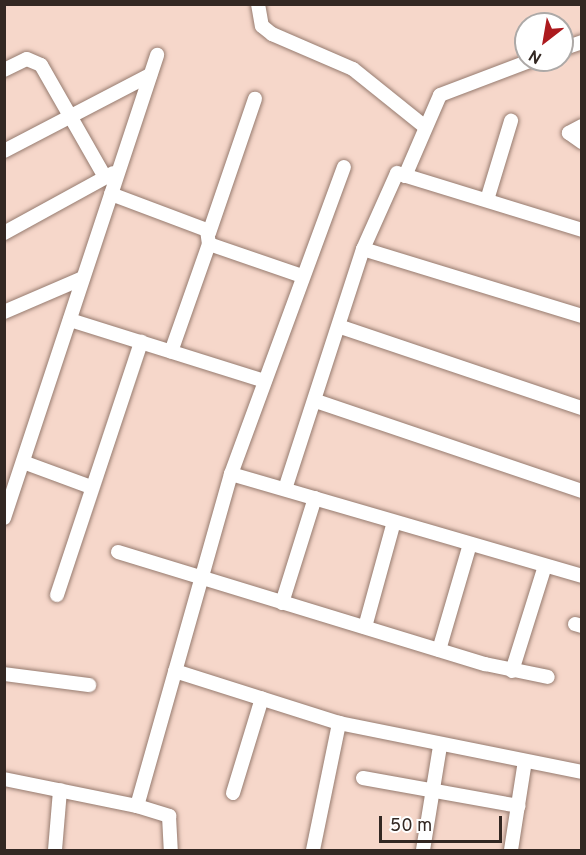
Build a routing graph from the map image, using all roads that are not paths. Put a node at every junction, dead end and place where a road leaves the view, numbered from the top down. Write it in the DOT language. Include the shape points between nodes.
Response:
graph roads {
  1 [pos="258,4"];
  2 [pos="157,55"];
  3 [pos="514,66"];
  4 [pos="4,70"];
  5 [pos="150,75"];
  6 [pos="255,99"];
  7 [pos="69,114"];
  8 [pos="511,121"];
  9 [pos="424,126"];
  10 [pos="582,126"];
  11 [pos="582,142"];
  12 [pos="4,151"];
  13 [pos="344,167"];
  14 [pos="119,169"];
  15 [pos="405,176"];
  16 [pos="105,177"];
  17 [pos="111,194"];
  18 [pos="487,200"];
  19 [pos="582,230"];
  20 [pos="4,233"];
  21 [pos="209,238"];
  22 [pos="363,249"];
  23 [pos="302,276"];
  24 [pos="83,278"];
  25 [pos="4,312"];
  26 [pos="582,316"];
  27 [pos="70,320"];
  28 [pos="341,327"];
  29 [pos="141,342"];
  30 [pos="171,352"];
  31 [pos="265,381"];
  32 [pos="316,401"];
  33 [pos="582,408"];
  34 [pos="23,462"];
  35 [pos="231,474"];
  36 [pos="286,486"];
  37 [pos="92,487"];
  38 [pos="582,491"];
  39 [pos="315,498"];
  40 [pos="4,518"];
  41 [pos="394,522"];
  42 [pos="470,544"];
  43 [pos="118,552"];
  44 [pos="545,566"];
  45 [pos="582,576"];
  46 [pos="201,581"];
  47 [pos="57,595"];
  48 [pos="282,603"];
  49 [pos="365,627"];
  50 [pos="439,650"];
  51 [pos="175,671"];
  52 [pos="512,671"];
  53 [pos="4,674"];
  54 [pos="548,677"];
  55 [pos="89,685"];
  56 [pos="262,698"];
  57 [pos="339,723"];
  58 [pos="440,746"];
  59 [pos="525,761"];
  60 [pos="582,772"];
  61 [pos="363,778"];
  62 [pos="4,779"];
  63 [pos="60,790"];
  64 [pos="233,793"];
  65 [pos="432,793"];
  66 [pos="137,806"];
  67 [pos="518,806"];
  68 [pos="55,850"];
  69 [pos="171,850"];
  70 [pos="313,850"];
  71 [pos="423,850"];
  72 [pos="511,850"];
  1 -- 9 [label="street" via="262,26 272,34 353,69"];
  2 -- 5 [label="street"];
  3 -- 9 [label="street" via="447,90 435,101"];
  4 -- 7 [label="street" via="34,60"];
  5 -- 7 [label="street"];
  5 -- 14 [label="street"];
  6 -- 21 [label="street"];
  7 -- 12 [label="street"];
  7 -- 16 [label="street"];
  8 -- 18 [label="street"];
  9 -- 15 [label="street"];
  10 -- 11 [label="street" via="569,134"];
  13 -- 23 [label="street"];
  14 -- 16 [label="street"];
  14 -- 17 [label="street"];
  15 -- 18 [label="street"];
  15 -- 22 [label="street" via="397,173"];
  16 -- 20 [label="street"];
  17 -- 21 [label="street" via="201,224"];
  17 -- 24 [label="street"];
  18 -- 19 [label="street"];
  21 -- 23 [label="street"];
  21 -- 30 [label="street"];
  22 -- 26 [label="street"];
  22 -- 28 [label="street"];
  23 -- 31 [label="street"];
  24 -- 25 [label="street"];
  24 -- 27 [label="street"];
  27 -- 29 [label="street"];
  27 -- 34 [label="street"];
  28 -- 32 [label="street"];
  28 -- 33 [label="street"];
  29 -- 30 [label="street"];
  29 -- 37 [label="street"];
  30 -- 31 [label="street"];
  31 -- 35 [label="street"];
  32 -- 36 [label="street"];
  32 -- 38 [label="street"];
  34 -- 37 [label="street"];
  34 -- 40 [label="street"];
  35 -- 36 [label="street"];
  35 -- 46 [label="street"];
  36 -- 39 [label="street"];
  37 -- 47 [label="street"];
  39 -- 41 [label="street"];
  39 -- 48 [label="street"];
  41 -- 42 [label="street"];
  41 -- 49 [label="street"];
  42 -- 44 [label="street"];
  42 -- 50 [label="street"];
  43 -- 46 [label="street"];
  44 -- 45 [label="street"];
  44 -- 52 [label="street"];
  46 -- 48 [label="street"];
  46 -- 51 [label="street"];
  48 -- 49 [label="street"];
  49 -- 50 [label="street"];
  50 -- 52 [label="street"];
  51 -- 56 [label="street"];
  51 -- 66 [label="street"];
  52 -- 54 [label="street"];
  53 -- 55 [label="street"];
  56 -- 57 [label="street"];
  56 -- 64 [label="street"];
  57 -- 58 [label="street"];
  57 -- 70 [label="street"];
  58 -- 59 [label="street"];
  58 -- 65 [label="street"];
  59 -- 60 [label="street"];
  59 -- 67 [label="street"];
  61 -- 65 [label="street"];
  62 -- 63 [label="street"];
  63 -- 66 [label="street"];
  63 -- 68 [label="street"];
  65 -- 67 [label="street"];
  65 -- 71 [label="street"];
  66 -- 69 [label="street" via="169,816"];
  67 -- 72 [label="street"];
}
